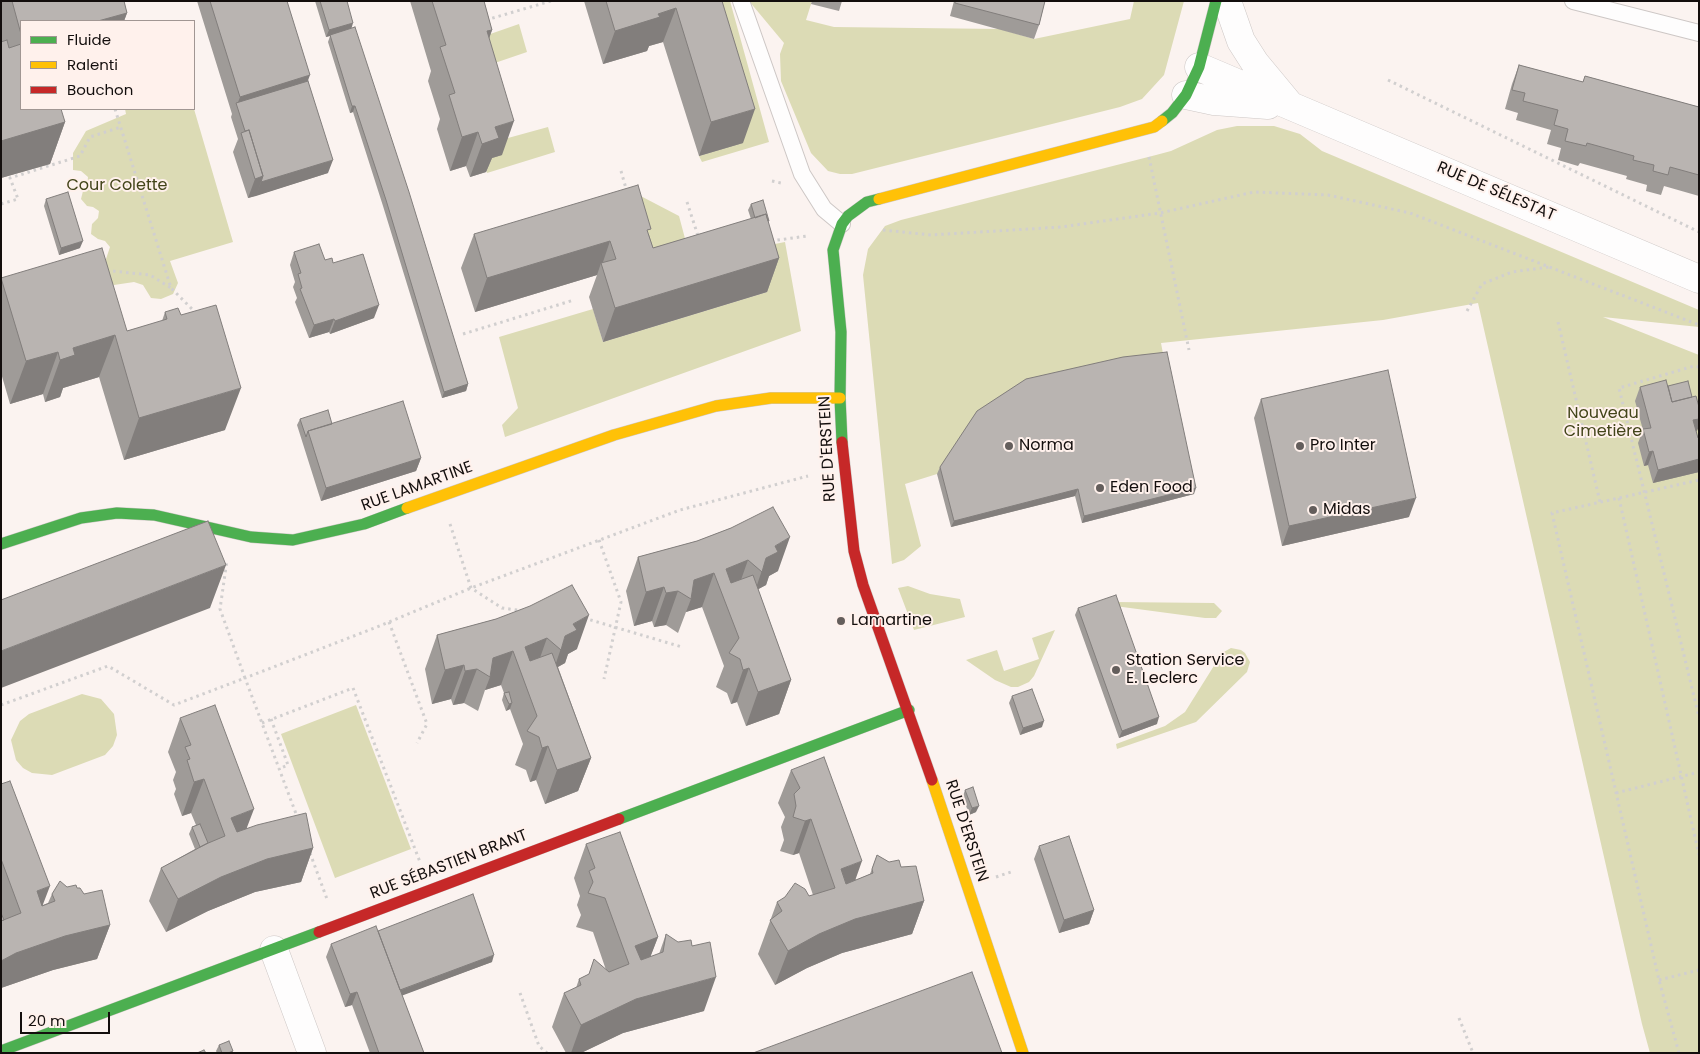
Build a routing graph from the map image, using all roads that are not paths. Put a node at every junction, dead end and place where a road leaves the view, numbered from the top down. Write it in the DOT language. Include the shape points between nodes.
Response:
graph roads {
  1 [pos="741,1"];
  2 [pos="1216,1"];
  3 [pos="1227,1"];
  4 [pos="1573,1"];
  5 [pos="1699,33"];
  6 [pos="1199,67"];
  7 [pos="1186,95"];
  8 [pos="1292,107"];
  9 [pos="842,224"];
  10 [pos="1699,279"];
  11 [pos="840,398"];
  12 [pos="1,544"];
  13 [pos="909,710"];
  14 [pos="274,950"];
  15 [pos="1,1051"];
  16 [pos="312,1053"];
  17 [pos="1023,1053"];
  1 -- 9 [label="lane" via="802,174 824,209"];
  2 -- 6 [label="street, RUE D'ERSTEIN"];
  3 -- 8 [label="street, RUE DE SÉLESTAT" via="1241,41"];
  4 -- 5 [label="lane"];
  6 -- 7 [label="street, RUE D'ERSTEIN"];
  6 -- 8 [label="street, RUE DE SÉLESTAT"];
  7 -- 8 [label="street, RUE DE SÉLESTAT" via="1214,101"];
  7 -- 9 [label="street, RUE D'ERSTEIN" via="1172,113 1154,127 883,196 867,202"];
  8 -- 10 [label="street, RUE DE SÉLESTAT"];
  9 -- 11 [label="street, RUE D'ERSTEIN" via="833,250 842,332"];
  11 -- 12 [label="street, RUE LAMARTINE" via="771,398 716,406 614,434 364,524 292,540 251,537 154,515 117,513 81,518"];
  11 -- 13 [label="street, RUE D'ERSTEIN" via="854,551 867,599"];
  13 -- 14 [label="street, RUE SÉBASTIEN BRANT"];
  13 -- 17 [label="street, RUE D'ERSTEIN"];
  14 -- 15 [label="street, RUE SÉBASTIEN BRANT"];
  14 -- 16 [label="street"];
}
